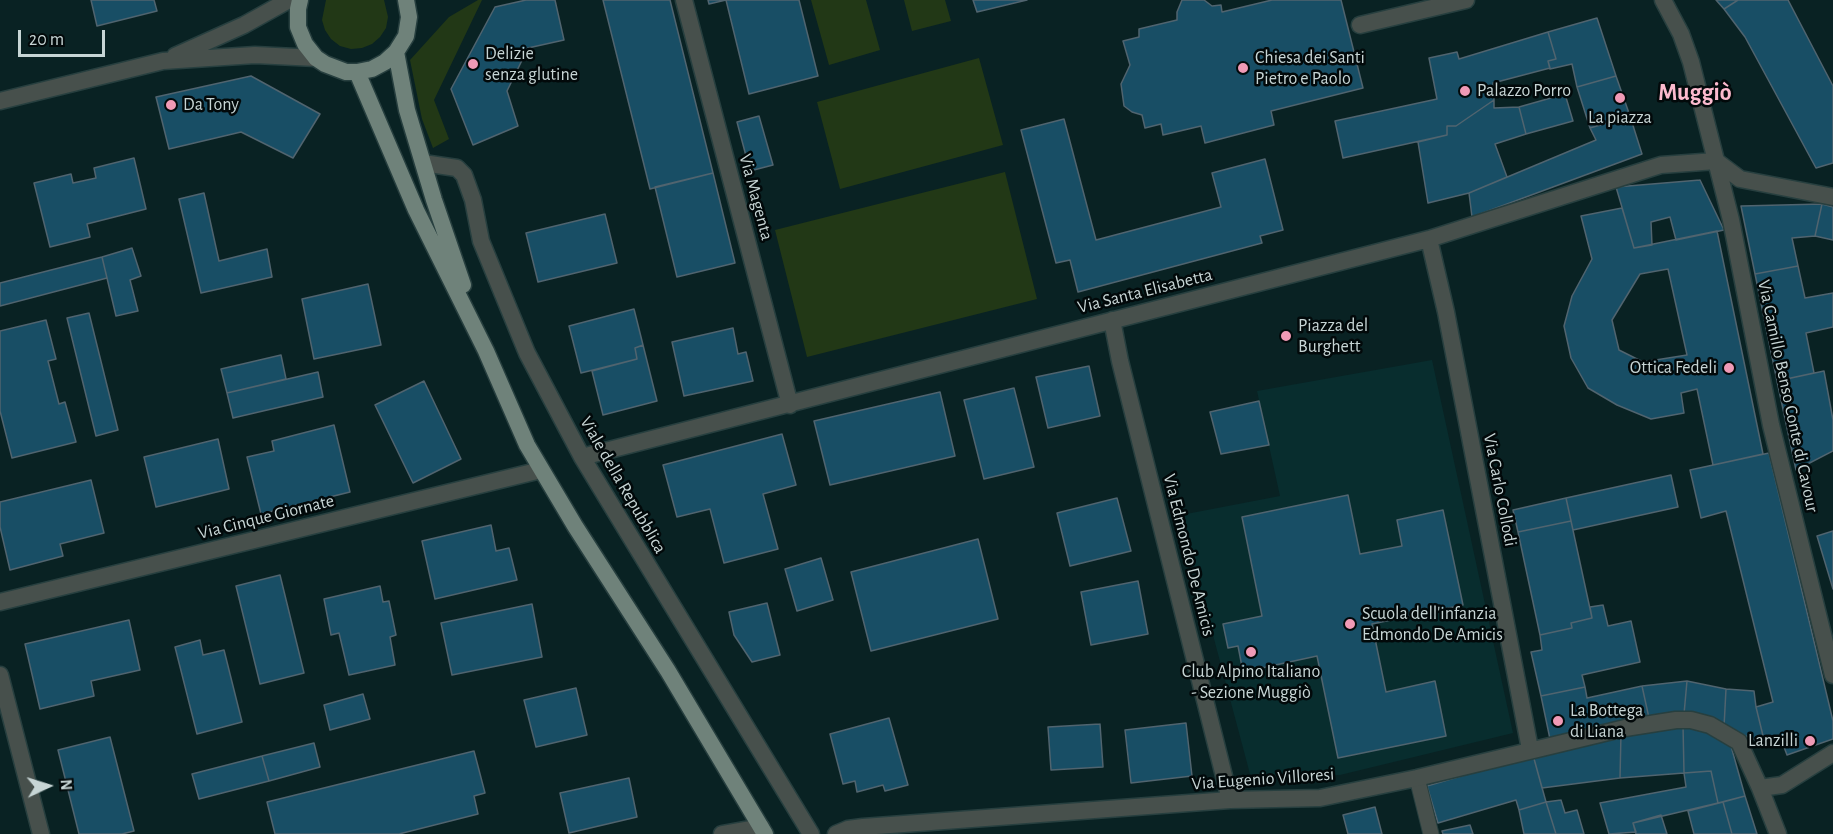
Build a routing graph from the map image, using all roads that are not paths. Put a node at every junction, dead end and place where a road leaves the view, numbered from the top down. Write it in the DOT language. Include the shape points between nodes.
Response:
graph roads {
  1 [pos="289,0"];
  2 [pos="300,0"];
  3 [pos="406,0"];
  4 [pos="684,0"];
  5 [pos="1466,0"];
  6 [pos="1663,0"];
  7 [pos="1360,25"];
  8 [pos="396,52"];
  9 [pos="316,58"];
  10 [pos="163,61"];
  11 [pos="357,72"];
  12 [pos="0,101"];
  13 [pos="1716,161"];
  14 [pos="423,163"];
  15 [pos="1833,197"];
  16 [pos="1429,239"];
  17 [pos="1112,320"];
  18 [pos="486,351"];
  19 [pos="790,405"];
  20 [pos="582,457"];
  21 [pos="541,470"];
  22 [pos="0,602"];
  23 [pos="0,675"];
  24 [pos="1833,675"];
  25 [pos="1530,749"];
  26 [pos="1833,753"];
  27 [pos="1417,778"];
  28 [pos="1760,788"];
  29 [pos="1230,800"];
  30 [pos="763,831"];
  31 [pos="41,834"];
  32 [pos="723,834"];
  33 [pos="812,834"];
  34 [pos="836,834"];
  35 [pos="1431,834"];
  36 [pos="1778,834"];
  1 -- 10 [label="street"];
  2 -- 9 [label="main road" via="298,27 304,44"];
  3 -- 8 [label="main road" via="409,17"];
  4 -- 19 [label="street, Via Magenta"];
  5 -- 7 [label="street"];
  6 -- 13 [label="street, Via Camillo Benso Conte di Cavour" via="1688,52"];
  8 -- 11 [label="main road" via="372,69"];
  8 -- 14 [label="main road" via="407,110"];
  9 -- 10 [label="street" via="255,55"];
  9 -- 11 [label="main road" via="335,69"];
  10 -- 12 [label="street"];
  11 -- 18 [label="main road" via="416,210"];
  13 -- 15 [label="street" via="1740,179"];
  13 -- 16 [label="street, Via Santa Elisabetta" via="1661,165"];
  13 -- 24 [label="street, Via Camillo Benso Conte di Cavour" via="1771,425"];
  14 -- 18 [label="main road"];
  14 -- 20 [label="street, Viale della Repubblica" via="457,168 464,175 481,241 527,353"];
  16 -- 17 [label="street, Via Santa Elisabetta"];
  16 -- 25 [label="street, Via Carlo Collodi"];
  17 -- 19 [label="street, Via Santa Elisabetta"];
  17 -- 29 [label="street, Via Edmondo De Amicis"];
  18 -- 21 [label="main road"];
  19 -- 20 [label="street, Via Santa Elisabetta"];
  20 -- 33 [label="street, Viale della Repubblica"];
  21 -- 22 [label="street, Via Cinque Giornate"];
  21 -- 30 [label="main road" via="668,670"];
  23 -- 31 [label="street"];
  25 -- 27 [label="street, Via Eugenio Villoresi"];
  25 -- 28 [label="street, Via Eugenio Villoresi" via="1624,728 1691,720 1710,725 1739,742"];
  26 -- 28 [label="street" via="1782,785"];
  27 -- 29 [label="street, Via Eugenio Villoresi" via="1320,798"];
  27 -- 35 [label="lane"];
  28 -- 36 [label="street, Via Eugenio Villoresi"];
  29 -- 34 [label="street, Via Eugenio Villoresi" via="863,827"];
  30 -- 32 [label="street"];
}
